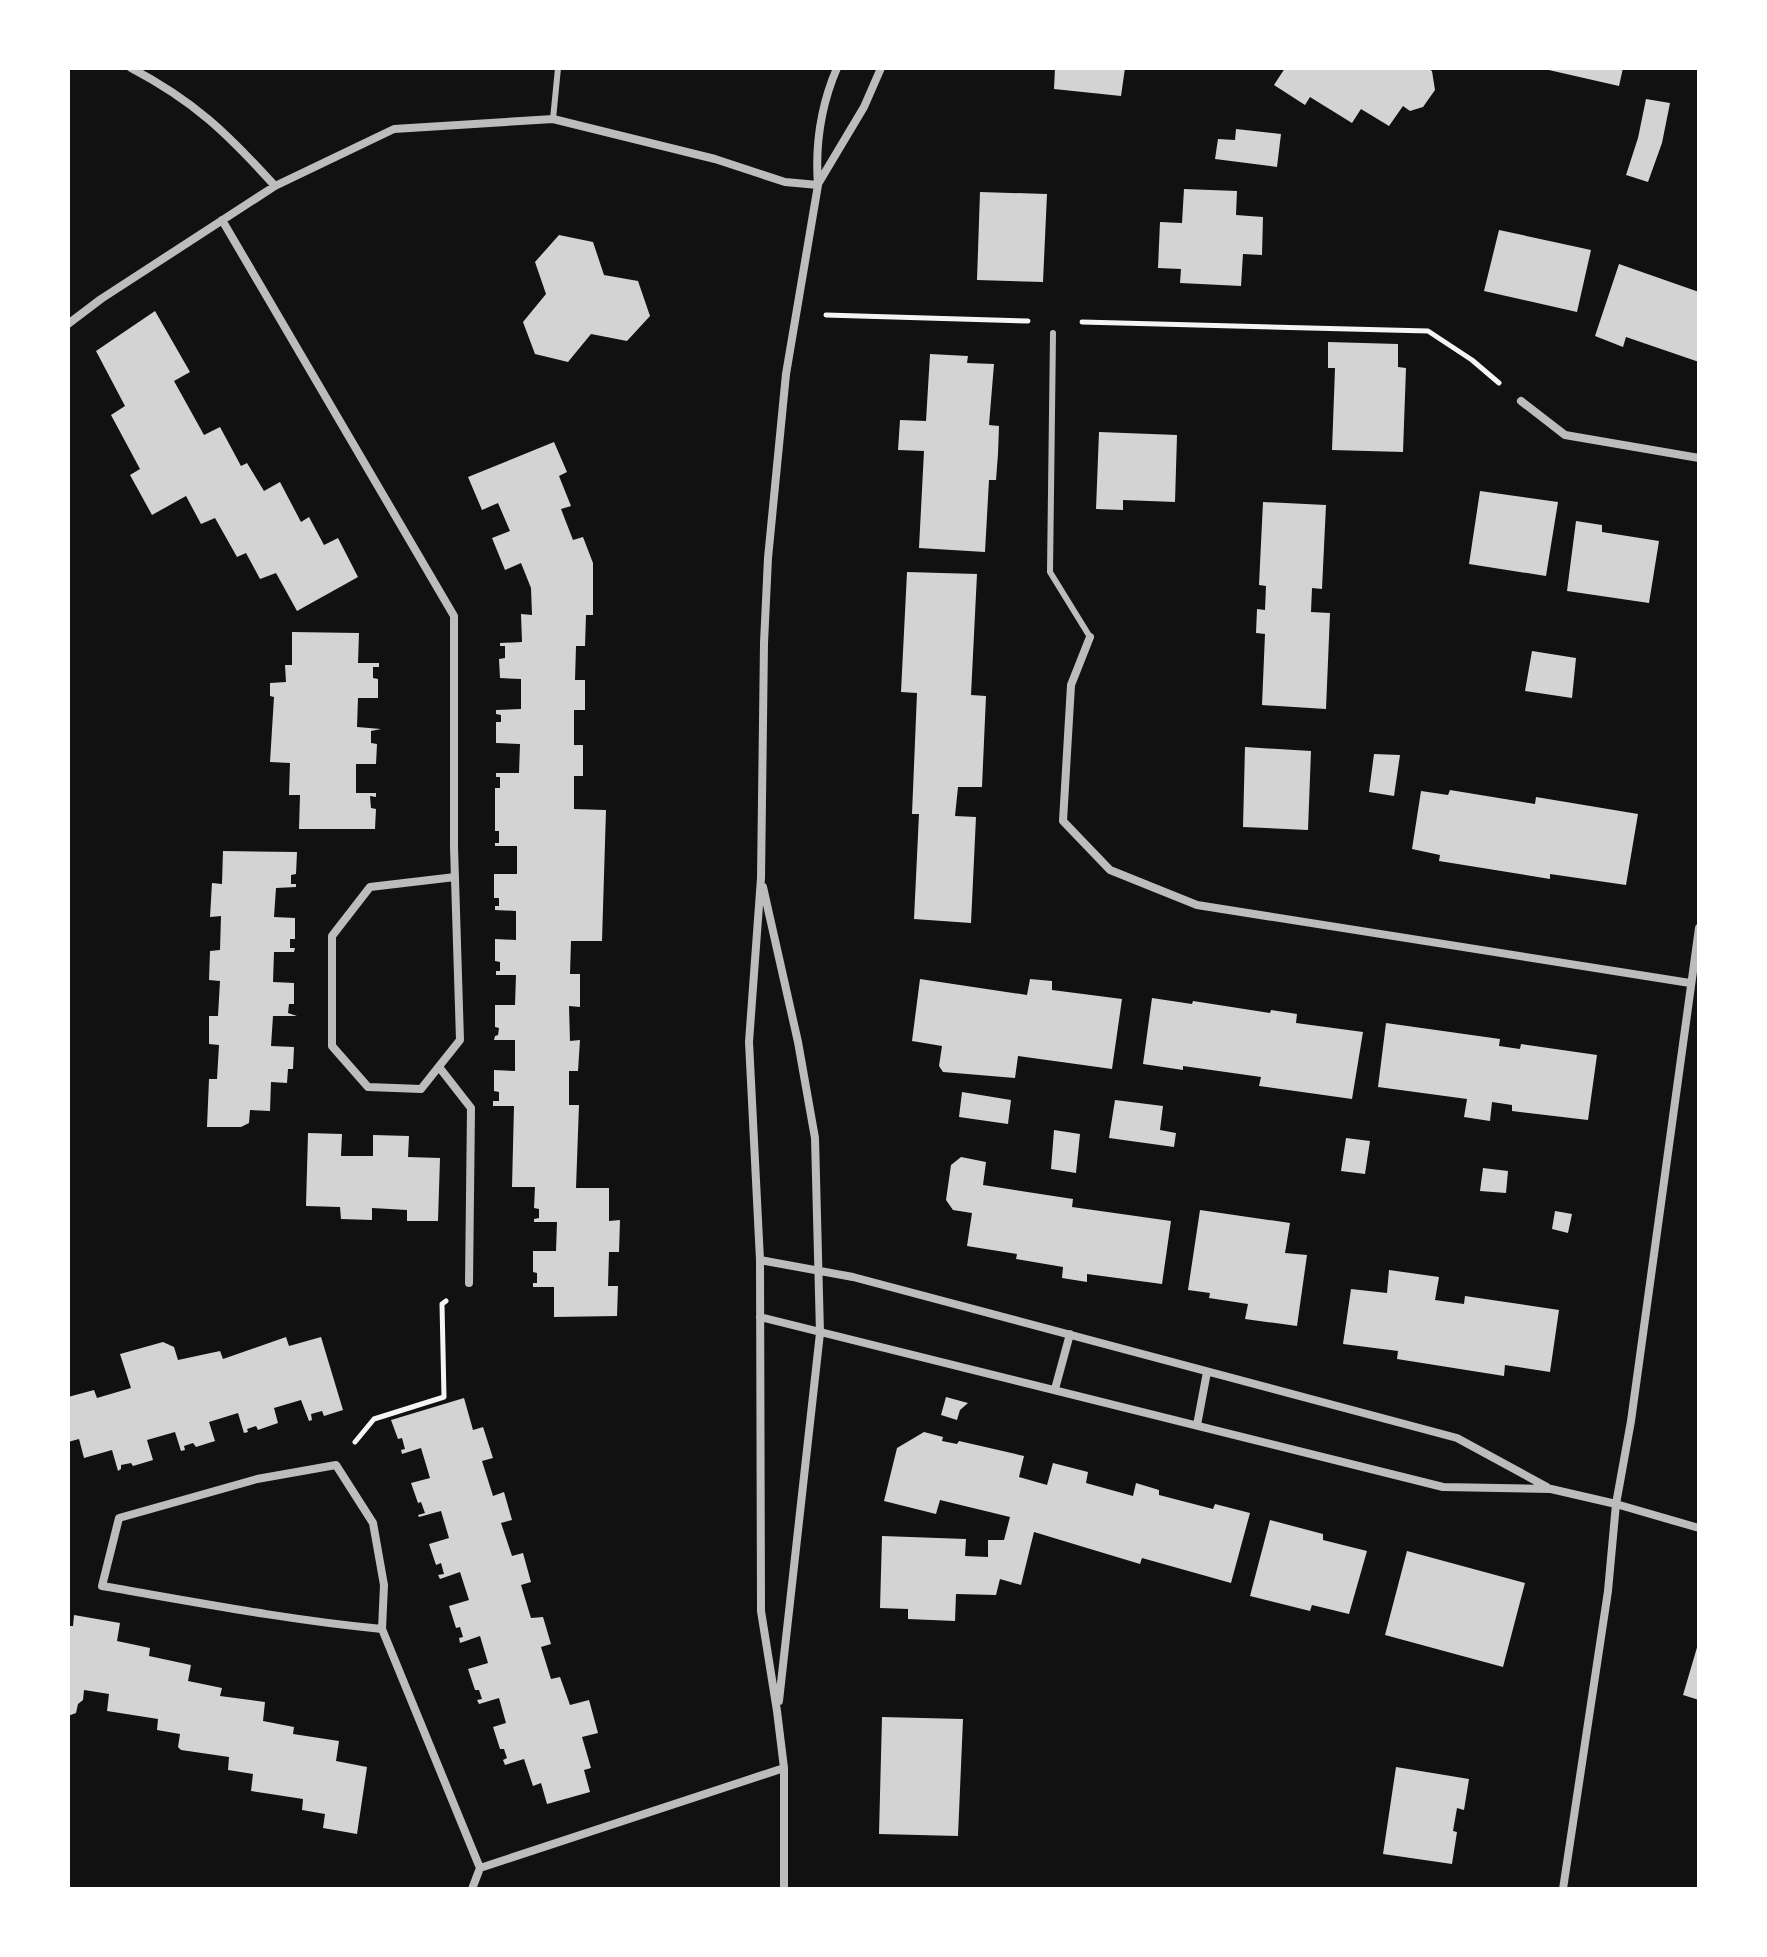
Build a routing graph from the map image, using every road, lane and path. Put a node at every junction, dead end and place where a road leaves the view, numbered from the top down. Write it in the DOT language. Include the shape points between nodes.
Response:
graph roads {
  1 [pos="131,68"];
  2 [pos="558,68"];
  3 [pos="837,68"];
  4 [pos="881,68"];
  5 [pos="553,119"];
  6 [pos="818,185"];
  7 [pos="275,186"];
  8 [pos="222,220"];
  9 [pos="797,315"];
  10 [pos="1038,321"];
  11 [pos="1069,322"];
  12 [pos="68,324"];
  13 [pos="1053,333"];
  14 [pos="1521,401"];
  15 [pos="1699,458"];
  16 [pos="1090,637"];
  17 [pos="455,877"];
  18 [pos="761,878"];
  19 [pos="1699,928"];
  20 [pos="1690,983"];
  21 [pos="439,1067"];
  22 [pos="760,1260"];
  23 [pos="819,1272"];
  24 [pos="469,1283"];
  25 [pos="760,1317"];
  26 [pos="820,1333"];
  27 [pos="1070,1334"];
  28 [pos="1207,1372"];
  29 [pos="1055,1389"];
  30 [pos="1197,1425"];
  31 [pos="336,1465"];
  32 [pos="1551,1489"];
  33 [pos="1616,1504"];
  34 [pos="1699,1528"];
  35 [pos="382,1629"];
  36 [pos="777,1711"];
  37 [pos="784,1768"];
  38 [pos="480,1868"];
  39 [pos="472,1889"];
  40 [pos="784,1889"];
  41 [pos="1563,1889"];
  1 -- 7 [label="street" via="202,111"];
  2 -- 5 [label="lane"];
  3 -- 6 [label="street" via="825,95 816,158"];
  4 -- 6 [label="street"];
  5 -- 6 [label="street" via="785,182"];
  5 -- 7 [label="street" via="394,129"];
  6 -- 9 [label="street"];
  7 -- 8 [label="street"];
  8 -- 12 [label="street"];
  8 -- 17 [label="street" via="454,616"];
  9 -- 10 [label="path"];
  9 -- 18 [label="street" via="768,558"];
  11 -- 14 [label="path" via="1428,331"];
  13 -- 16 [label="lane" via="1050,572"];
  14 -- 15 [label="street" via="1565,435"];
  16 -- 20 [label="street" via="1071,685 1063,821 1110,870 1197,905"];
  17 -- 21 [label="street" via="460,1040"];
  17 -- 21 [label="street" via="370,887 332,936 332,1046 368,1087 421,1089"];
  18 -- 22 [label="street" via="749,1042"];
  18 -- 23 [label="street" via="815,1138"];
  19 -- 20 [label="street"];
  20 -- 33 [label="street"];
  21 -- 24 [label="street" via="471,1108"];
  22 -- 23 [label="street"];
  22 -- 25 [label="street"];
  23 -- 26 [label="street"];
  23 -- 27 [label="street"];
  24 -- 31 [label="path" via="442,1304 444,1397 374,1419"];
  25 -- 26 [label="street"];
  25 -- 36 [label="street" via="761,1611"];
  26 -- 29 [label="street"];
  26 -- 36 [label="street"];
  27 -- 28 [label="street"];
  27 -- 29 [label="street"];
  28 -- 30 [label="street"];
  28 -- 32 [label="street" via="1457,1438"];
  29 -- 30 [label="street"];
  30 -- 32 [label="street" via="1443,1487"];
  31 -- 35 [label="street" via="373,1523 384,1585"];
  31 -- 35 [label="street" via="257,1479 119,1518 102,1586"];
  32 -- 33 [label="street"];
  33 -- 34 [label="street"];
  33 -- 41 [label="street"];
  35 -- 38 [label="street"];
  36 -- 37 [label="street"];
  37 -- 38 [label="street"];
  37 -- 40 [label="street"];
  38 -- 39 [label="street"];
}
